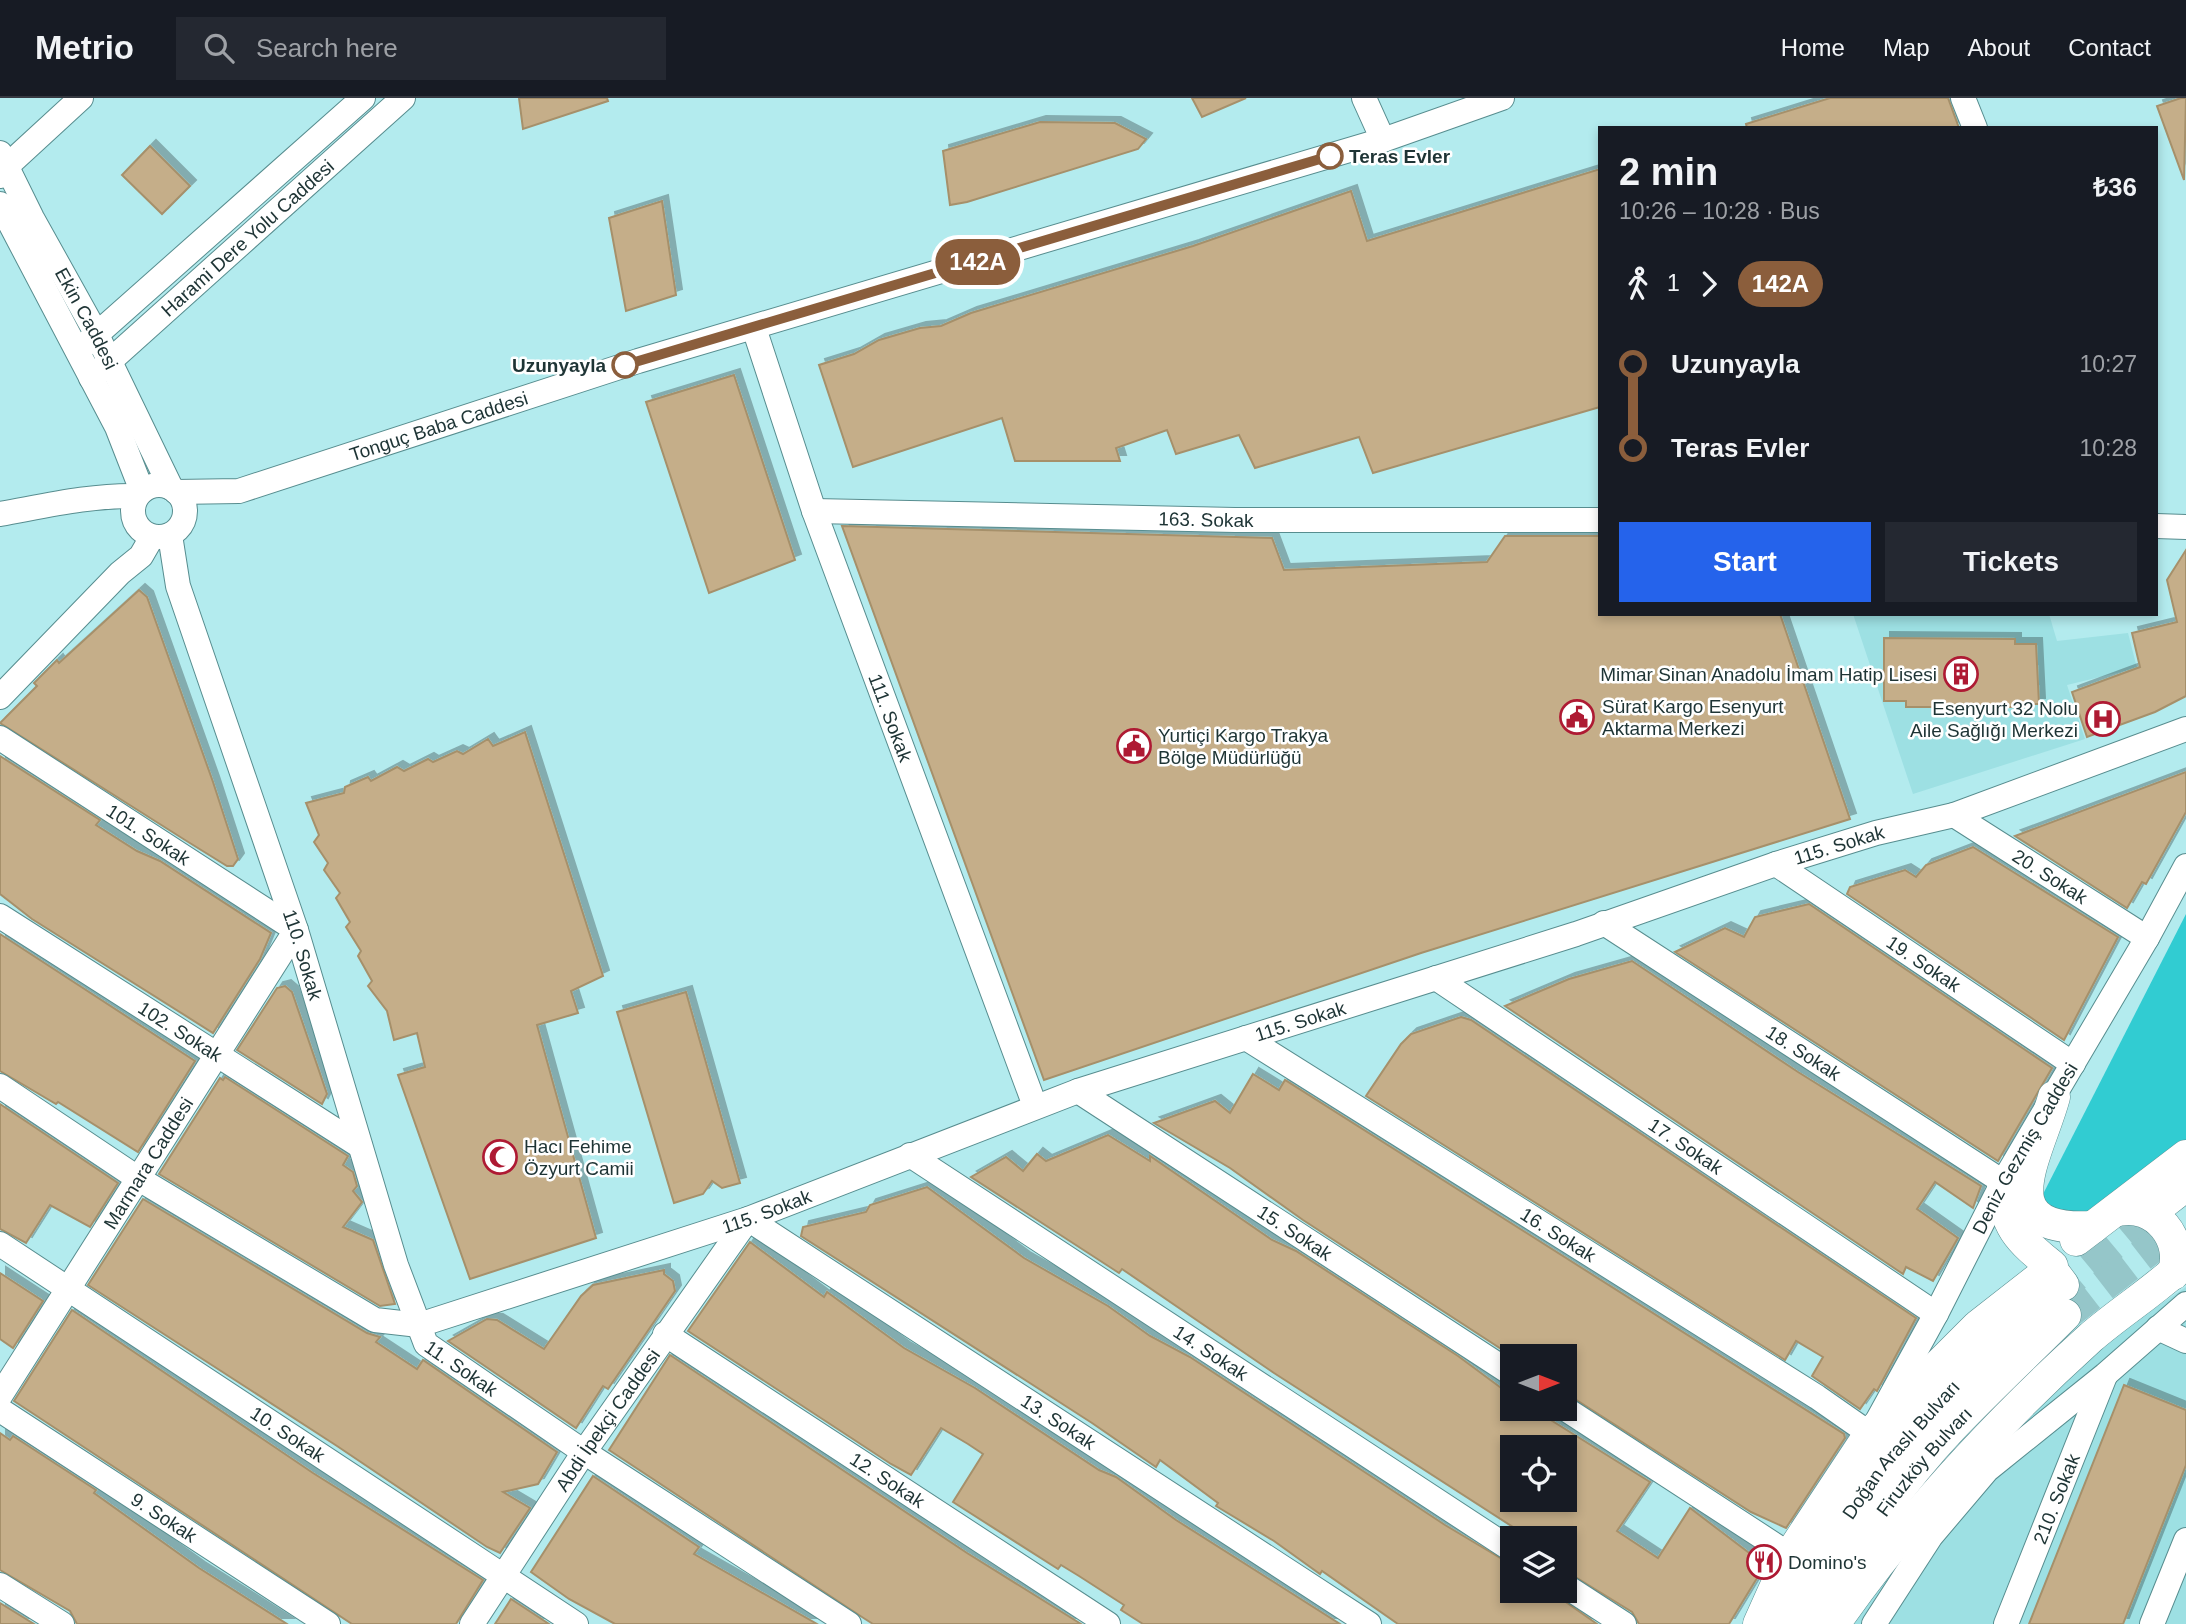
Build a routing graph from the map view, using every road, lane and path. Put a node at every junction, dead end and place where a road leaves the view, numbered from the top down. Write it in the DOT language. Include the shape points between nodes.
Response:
graph roads {
  1 [pos="81,98"];
  2 [pos="363,98"];
  3 [pos="403,98"];
  4 [pos="1364,98"];
  5 [pos="1502,98"];
  6 [pos="1963,98"];
  7 [pos="1974,126"];
  8 [pos="1383,140"];
  9 [pos="2,165"];
  10 [pos="0,204"];
  11 [pos="754,328"];
  12 [pos="88,341"];
  13 [pos="110,362"];
  14 [pos="91,378"];
  15 [pos="174,490"];
  16 [pos="239,491"];
  17 [pos="814,511"];
  18 [pos="0,514"];
  19 [pos="1598,520"];
  20 [pos="152,521"];
  21 [pos="2158,526"];
  22 [pos="2186,527"];
  23 [pos="0,697"];
  24 [pos="2186,729"];
  25 [pos="0,738"];
  26 [pos="1954,816"];
  27 [pos="1776,864"];
  28 [pos="2186,866"];
  29 [pos="0,916"];
  30 [pos="1604,923"];
  31 [pos="296,930"];
  32 [pos="2147,938"];
  33 [pos="1436,978"];
  34 [pos="1246,1038"];
  35 [pos="217,1054"];
  36 [pos="2073,1064"];
  37 [pos="0,1086"];
  38 [pos="1078,1091"];
  39 [pos="2054,1097"];
  40 [pos="1035,1106"];
  41 [pos="360,1146"];
  42 [pos="910,1155"];
  43 [pos="2186,1156"];
  44 [pos="139,1179"];
  45 [pos="2003,1182"];
  46 [pos="2186,1185"];
  47 [pos="2119,1210"];
  48 [pos="748,1219"];
  49 [pos="2174,1219"];
  50 [pos="2093,1227"];
  51 [pos="0,1244"];
  52 [pos="2179,1268"];
  53 [pos="2054,1287"];
  54 [pos="69,1289"];
  55 [pos="2186,1304"];
  56 [pos="1936,1314"];
  57 [pos="2111,1322"];
  58 [pos="419,1325"];
  59 [pos="2158,1328"];
  60 [pos="665,1335"];
  61 [pos="2186,1341"];
  62 [pos="1500,1366"];
  63 [pos="2105,1375"];
  64 [pos="0,1396"];
  65 [pos="0,1410"];
  66 [pos="1577,1416"];
  67 [pos="1870,1434"];
  68 [pos="584,1452"];
  69 [pos="2186,1540"];
  70 [pos="1500,1542"];
  71 [pos="1790,1555"];
  72 [pos="503,1577"];
  73 [pos="0,1585"];
  74 [pos="1577,1593"];
  75 [pos="62,1624"];
  76 [pos="328,1624"];
  77 [pos="472,1624"];
  78 [pos="576,1624"];
  79 [pos="849,1624"];
  80 [pos="1108,1624"];
  81 [pos="1368,1624"];
  82 [pos="1624,1624"];
  83 [pos="1759,1624"];
  84 [pos="1773,1624"];
  85 [pos="1806,1624"];
  86 [pos="1834,1624"];
  87 [pos="1874,1624"];
  88 [pos="2006,1624"];
  89 [pos="2152,1624"];
  1 -- 9 [label="street"];
  2 -- 12 [label="street, Harami Dere Yolu Caddesi"];
  3 -- 13 [label="street, Harami Dere Yolu Caddesi"];
  4 -- 8 [label="street"];
  5 -- 8 [label="street, Tonguç Baba Caddesi"];
  6 -- 7 [label="street"];
  8 -- 11 [label="street, Tonguç Baba Caddesi"];
  9 -- 12 [label="street, Ekin Caddesi"];
  10 -- 12 [label="street, Ekin Caddesi"];
  11 -- 16 [label="street, Tonguç Baba Caddesi" via="638,361"];
  11 -- 17 [label="street, 111. Sokak"];
  12 -- 13 [label="street, Ekin Caddesi"];
  12 -- 14 [label="street, Ekin Caddesi"];
  13 -- 14 [label="street, Harami Dere Yolu Caddesi"];
  13 -- 15 [label="street, Ekin Caddesi"];
  14 -- 20 [label="street, Ekin Caddesi" via="117,427"];
  15 -- 16 [label="street, Tonguç Baba Caddesi"];
  15 -- 20 [label="street, Ekin Caddesi" via="183,501"];
  15 -- 20 [label="street, Tonguç Baba Caddesi" via="153,486"];
  16 -- 20 [label="street"];
  17 -- 19 [label="street, 163. Sokak" via="1235,520"];
  17 -- 40 [label="street, 111. Sokak"];
  18 -- 20 [label="street" via="107,496"];
  20 -- 23 [label="street" via="141,556"];
  20 -- 31 [label="street, 110. Sokak"];
  21 -- 22 [label="street"];
  24 -- 26 [label="street, 115. Sokak"];
  25 -- 31 [label="street, 101. Sokak"];
  26 -- 27 [label="street, 115. Sokak" via="1876,833"];
  26 -- 32 [label="street, 20. Sokak"];
  27 -- 30 [label="street, 115. Sokak"];
  27 -- 36 [label="street, 19. Sokak"];
  28 -- 32 [label="street, Deniz Gezmiş Caddesi"];
  29 -- 35 [label="street, 102. Sokak"];
  30 -- 33 [label="street, 115. Sokak"];
  30 -- 45 [label="street, 18. Sokak"];
  31 -- 35 [label="street, Marmara Caddesi"];
  31 -- 41 [label="street, 110. Sokak"];
  32 -- 36 [label="street, Deniz Gezmiş Caddesi"];
  33 -- 34 [label="street, 115. Sokak"];
  33 -- 56 [label="street, 17. Sokak"];
  34 -- 38 [label="street, 115. Sokak"];
  34 -- 67 [label="street, 16. Sokak" via="1817,1396"];
  35 -- 41 [label="street, 102. Sokak"];
  35 -- 44 [label="street, Marmara Caddesi"];
  36 -- 39 [label="street, Deniz Gezmiş Caddesi"];
  37 -- 44 [label="street, 11. Sokak"];
  38 -- 40 [label="street, 115. Sokak"];
  38 -- 62 [label="street, 15. Sokak"];
  39 -- 45 [label="street, Deniz Gezmiş Caddesi"];
  39 -- 50 [label="main road" via="2026,1182 2028,1200 2049,1224"];
  40 -- 42 [label="street, 115. Sokak"];
  41 -- 58 [label="street, 110. Sokak"];
  42 -- 48 [label="street, 115. Sokak"];
  42 -- 70 [label="street, 14. Sokak"];
  43 -- 47 [label="main road"];
  44 -- 54 [label="street, Marmara Caddesi"];
  44 -- 58 [label="street, 11. Sokak" via="375,1320"];
  45 -- 53 [label="main road" via="2008,1222"];
  45 -- 56 [label="street, Deniz Gezmiş Caddesi"];
  46 -- 49 [label="main road"];
  47 -- 50 [label="main road"];
  47 -- 52 [label="main road" via="2143,1209 2167,1228 2177,1248"];
  48 -- 58 [label="street, 115. Sokak"];
  48 -- 60 [label="street, Abdi İpekçi Caddesi"];
  48 -- 81 [label="street, 13. Sokak"];
  50 -- 53 [label="main road" via="2067,1248"];
  51 -- 54 [label="street, 10. Sokak"];
  52 -- 57 [label="main road"];
  53 -- 57 [label="main road" via="2084,1313"];
  53 -- 67 [label="main road" via="1978,1326"];
  53 -- 84 [label="main road, Doğan Araslı Bulvarı" via="1970,1367 1882,1465"];
  53 -- 85 [label="main road, Firuzköy Bulvarı" via="1951,1428 1857,1545"];
  54 -- 64 [label="street, Marmara Caddesi"];
  54 -- 72 [label="street, 10. Sokak"];
  55 -- 59 [label="street"];
  56 -- 67 [label="street, Deniz Gezmiş Caddesi"];
  57 -- 86 [label="main road" via="1986,1436 1927,1502"];
  58 -- 68 [label="street, 11. Sokak" via="426,1345"];
  59 -- 61 [label="street"];
  59 -- 63 [label="street"];
  60 -- 68 [label="street, Abdi İpekçi Caddesi"];
  60 -- 80 [label="street, 12. Sokak"];
  63 -- 87 [label="street" via="1987,1470 1931,1536"];
  63 -- 88 [label="street, 210. Sokak"];
  65 -- 76 [label="street, 9. Sokak"];
  66 -- 71 [label="street"];
  67 -- 71 [label="main road"];
  68 -- 72 [label="street, Abdi İpekçi Caddesi"];
  68 -- 79 [label="street, 11. Sokak"];
  69 -- 89 [label="street"];
  71 -- 83 [label="main road"];
  72 -- 77 [label="street, Abdi İpekçi Caddesi"];
  72 -- 78 [label="street, 10. Sokak"];
  73 -- 75 [label="street"];
  74 -- 82 [label="street"];
}
